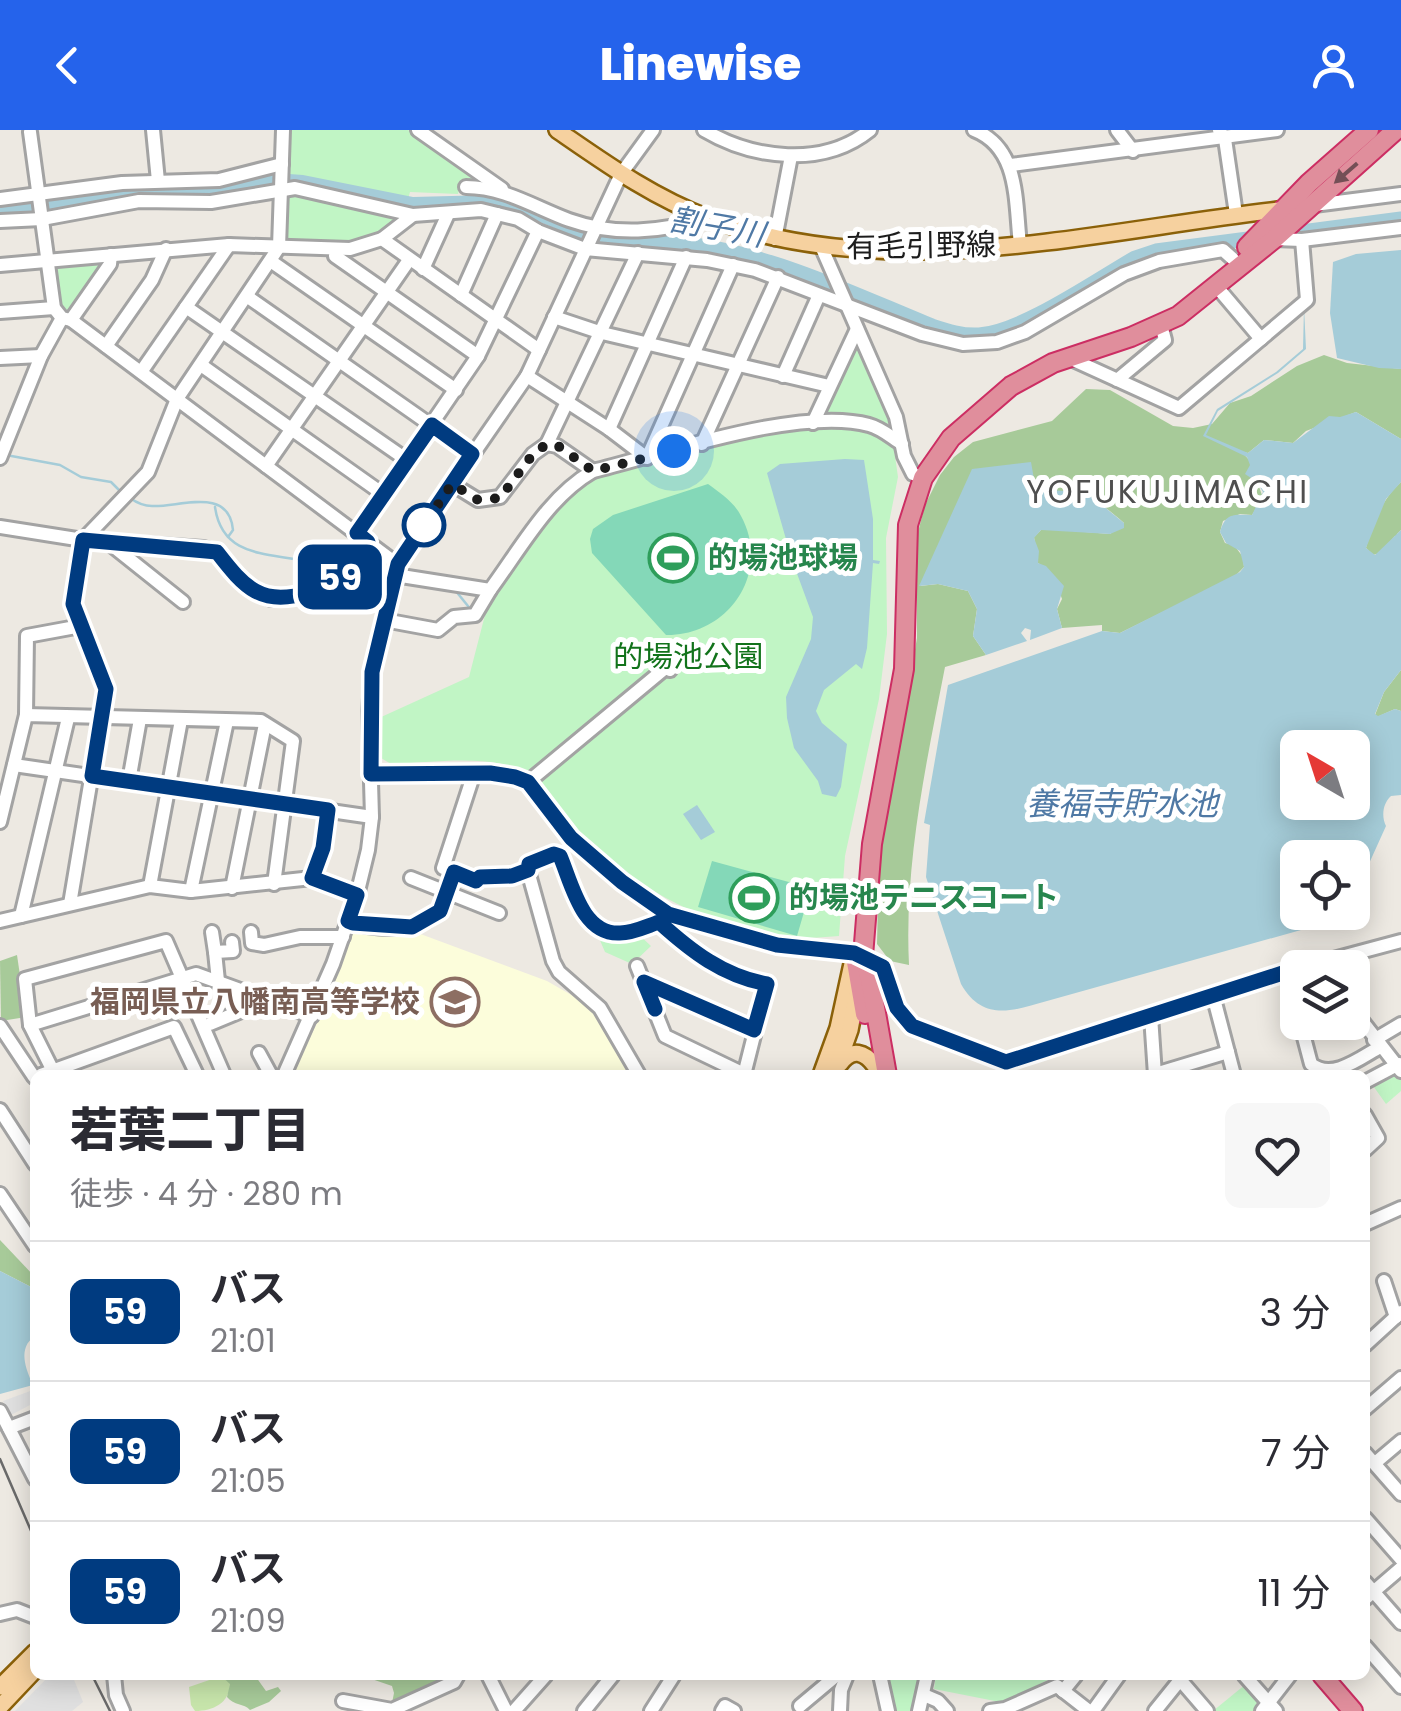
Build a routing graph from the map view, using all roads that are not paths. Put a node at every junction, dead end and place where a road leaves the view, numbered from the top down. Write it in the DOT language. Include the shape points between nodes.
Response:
graph roads {
  1 [pos="153,130"];
  2 [pos="283,130"];
  3 [pos="418,130"];
  4 [pos="557,130"];
  5 [pos="704,130"];
  6 [pos="870,130"];
  7 [pos="974,130"];
  8 [pos="1116,130"];
  9 [pos="1277,130"];
  10 [pos="1369,130"];
  11 [pos="1396,130"];
  12 [pos="33,131"];
  13 [pos="649,131"];
  14 [pos="996,134"];
  15 [pos="1222,134"];
  16 [pos="1133,151"];
  17 [pos="792,156"];
  18 [pos="1011,164"];
  19 [pos="281,166"];
  20 [pos="621,174"];
  21 [pos="158,181"];
  22 [pos="466,187"];
  23 [pos="281,189"];
  24 [pos="508,194"];
  25 [pos="1401,194"];
  26 [pos="39,196"];
  27 [pos="0,199"];
  28 [pos="1292,213"];
  29 [pos="448,214"];
  30 [pos="497,214"];
  31 [pos="1236,214"];
  32 [pos="413,215"];
  33 [pos="706,217"];
  34 [pos="42,219"];
  35 [pos="0,221"];
  36 [pos="594,226"];
  37 [pos="1401,228"];
  38 [pos="538,231"];
  39 [pos="382,239"];
  40 [pos="774,239"];
  41 [pos="1274,239"];
  42 [pos="1302,240"];
  43 [pos="1020,244"];
  44 [pos="229,245"];
  45 [pos="586,246"];
  46 [pos="821,246"];
  47 [pos="279,247"];
  48 [pos="166,249"];
  49 [pos="336,250"];
  50 [pos="638,253"];
  51 [pos="111,255"];
  52 [pos="686,257"];
  53 [pos="409,260"];
  54 [pos="1234,260"];
  55 [pos="48,261"];
  56 [pos="272,262"];
  57 [pos="0,265"];
  58 [pos="733,265"];
  59 [pos="424,269"];
  60 [pos="778,278"];
  61 [pos="1217,287"];
  62 [pos="386,292"];
  63 [pos="461,295"];
  64 [pos="819,295"];
  65 [pos="248,297"];
  66 [pos="847,302"];
  67 [pos="186,307"];
  68 [pos="0,312"];
  69 [pos="62,315"];
  70 [pos="554,317"];
  71 [pos="496,320"];
  72 [pos="364,326"];
  73 [pos="1161,326"];
  74 [pos="858,329"];
  75 [pos="223,332"];
  76 [pos="602,333"];
  77 [pos="1261,338"];
  78 [pos="646,344"];
  79 [pos="106,346"];
  80 [pos="539,350"];
  81 [pos="692,355"];
  82 [pos="41,356"];
  83 [pos="478,356"];
  84 [pos="0,358"];
  85 [pos="1068,358"];
  86 [pos="339,361"];
  87 [pos="200,365"];
  88 [pos="737,366"];
  89 [pos="141,372"];
  90 [pos="527,376"];
  91 [pos="783,376"];
  92 [pos="1117,380"];
  93 [pos="829,386"];
  94 [pos="456,390"];
  95 [pos="315,395"];
  96 [pos="177,399"];
  97 [pos="569,403"];
  98 [pos="813,422"];
  99 [pos="432,425"];
  100 [pos="609,428"];
  101 [pos="292,430"];
  102 [pos="547,444"];
  103 [pos="702,444"];
  104 [pos="902,444"];
  105 [pos="1,452"];
  106 [pos="472,454"];
  107 [pos="647,458"];
  108 [pos="407,460"];
  109 [pos="266,466"];
  110 [pos="593,471"];
  111 [pos="918,476"];
  112 [pos="452,484"];
  113 [pos="383,494"];
  114 [pos="0,527"];
  115 [pos="363,538"];
  116 [pos="83,540"];
  117 [pos="107,542"];
  118 [pos="396,569"];
  119 [pos="336,583"];
  120 [pos="490,590"];
  121 [pos="182,602"];
  122 [pos="387,602"];
  123 [pos="384,620"];
  124 [pos="81,626"];
  125 [pos="670,670"];
  126 [pos="26,715"];
  127 [pos="68,718"];
  128 [pos="103,718"];
  129 [pos="140,719"];
  130 [pos="181,720"];
  131 [pos="227,722"];
  132 [pos="265,724"];
  133 [pos="0,744"];
  134 [pos="17,748"];
  135 [pos="14,765"];
  136 [pos="55,771"];
  137 [pos="474,773"];
  138 [pos="371,774"];
  139 [pos="92,776"];
  140 [pos="128,781"];
  141 [pos="528,782"];
  142 [pos="169,787"];
  143 [pos="212,793"];
  144 [pos="250,798"];
  145 [pos="286,804"];
  146 [pos="328,810"];
  147 [pos="372,816"];
  148 [pos="1,817"];
  149 [pos="528,870"];
  150 [pos="454,872"];
  151 [pos="312,878"];
  152 [pos="410,878"];
  153 [pos="274,884"];
  154 [pos="150,886"];
  155 [pos="232,888"];
  156 [pos="191,891"];
  157 [pos="447,892"];
  158 [pos="357,895"];
  159 [pos="70,904"];
  160 [pos="500,914"];
  161 [pos="21,916"];
  162 [pos="664,918"];
  163 [pos="0,921"];
  164 [pos="348,921"];
  165 [pos="212,932"];
  166 [pos="251,932"];
  167 [pos="343,937"];
  168 [pos="97,942"];
  169 [pos="232,942"];
  170 [pos="1400,943"];
  171 [pos="214,952"];
  172 [pos="1370,952"];
  173 [pos="859,955"];
  174 [pos="102,958"];
  175 [pos="637,966"];
  176 [pos="1280,974"];
  177 [pos="182,978"];
  178 [pos="218,982"];
  179 [pos="644,982"];
  180 [pos="858,985"];
  181 [pos="1212,995"];
  182 [pos="270,999"];
  183 [pos="312,1016"];
  184 [pos="1150,1016"];
  185 [pos="210,1024"];
  186 [pos="1401,1024"];
  187 [pos="30,1025"];
  188 [pos="0,1026"];
  189 [pos="754,1030"];
  190 [pos="1370,1033"];
  191 [pos="1305,1040"];
  192 [pos="1377,1043"];
  193 [pos="1228,1052"];
  194 [pos="259,1053"];
  195 [pos="1399,1067"];
  196 [pos="1009,1069"];
  197 [pos="35,1070"];
  198 [pos="39,1070"];
  199 [pos="56,1070"];
  200 [pos="193,1070"];
  201 [pos="222,1070"];
  202 [pos="268,1070"];
  203 [pos="286,1070"];
  204 [pos="636,1070"];
  205 [pos="734,1070"];
  206 [pos="745,1070"];
  207 [pos="831,1070"];
  208 [pos="831,1070"];
  209 [pos="833,1070"];
  210 [pos="878,1070"];
  211 [pos="879,1070"];
  212 [pos="880,1070"];
  213 [pos="1155,1070"];
  214 [pos="1168,1070"];
  215 [pos="1233,1070"];
  216 [pos="1321,1070"];
  217 [pos="1337,1070"];
  218 [pos="1370,1080"];
  219 [pos="0,1110"];
  220 [pos="1370,1124"];
  221 [pos="1370,1145"];
  222 [pos="30,1156"];
  223 [pos="0,1194"];
  224 [pos="1401,1208"];
  225 [pos="1370,1222"];
  226 [pos="30,1239"];
  227 [pos="1384,1281"];
  228 [pos="1398,1314"];
  229 [pos="1370,1340"];
  230 [pos="1401,1378"];
  231 [pos="1370,1405"];
  232 [pos="0,1411"];
  233 [pos="30,1420"];
  234 [pos="9,1428"];
  235 [pos="1401,1441"];
  236 [pos="1370,1458"];
  237 [pos="30,1469"];
  238 [pos="1401,1494"];
  239 [pos="1370,1524"];
  240 [pos="1401,1559"];
  241 [pos="1401,1568"];
  242 [pos="1370,1590"];
  243 [pos="1370,1593"];
  244 [pos="0,1614"];
  245 [pos="30,1615"];
  246 [pos="1401,1623"];
  247 [pos="1370,1652"];
  248 [pos="30,1657"];
  249 [pos="30,1675"];
  250 [pos="455,1680"];
  251 [pos="494,1680"];
  252 [pos="542,1680"];
  253 [pos="609,1680"];
  254 [pos="671,1680"];
  255 [pos="831,1680"];
  256 [pos="844,1680"];
  257 [pos="881,1680"];
  258 [pos="927,1680"];
  259 [pos="1072,1680"];
  260 [pos="1115,1680"];
  261 [pos="1177,1680"];
  262 [pos="1180,1680"];
  263 [pos="1248,1680"];
  264 [pos="1287,1680"];
  265 [pos="1326,1680"];
  266 [pos="114,1682"];
  267 [pos="0,1687"];
  268 [pos="1401,1687"];
  269 [pos="1063,1691"];
  270 [pos="924,1695"];
  271 [pos="342,1701"];
  272 [pos="0,1706"];
  273 [pos="800,1706"];
  274 [pos="1268,1708"];
  275 [pos="656,1709"];
  276 [pos="587,1710"];
  277 [pos="123,1711"];
  278 [pos="506,1711"];
  279 [pos="514,1711"];
  280 [pos="722,1711"];
  281 [pos="734,1711"];
  282 [pos="840,1711"];
  283 [pos="888,1711"];
  284 [pos="919,1711"];
  285 [pos="947,1711"];
  286 [pos="990,1711"];
  287 [pos="1091,1711"];
  288 [pos="1155,1711"];
  289 [pos="1207,1711"];
  290 [pos="1353,1711"];
  1 -- 21 [label="street"];
  2 -- 19 [label="street"];
  3 -- 24 [label="street"];
  4 -- 20 [label="main road, 有毛引野線"];
  5 -- 17 [label="street" via="736,145"];
  6 -- 17 [label="street" via="840,148"];
  7 -- 14 [label="street"];
  8 -- 16 [label="street"];
  9 -- 15 [label="street"];
  10 -- 28 [label="highway" via="1309,183"];
  11 -- 28 [label="highway, one-way"];
  12 -- 26 [label="street"];
  13 -- 20 [label="street"];
  14 -- 18 [label="street"];
  15 -- 16 [label="street"];
  15 -- 31 [label="street"];
  16 -- 18 [label="street"];
  17 -- 40 [label="street"];
  18 -- 43 [label="street"];
  19 -- 21 [label="street" via="218,180"];
  19 -- 23 [label="street"];
  20 -- 33 [label="main road, 有毛引野線"];
  20 -- 36 [label="street"];
  21 -- 26 [label="street"];
  22 -- 24 [label="street"];
  23 -- 32 [label="street" via="312,190"];
  23 -- 34 [label="street"];
  23 -- 47 [label="street"];
  24 -- 36 [label="street"];
  25 -- 28 [label="street"];
  26 -- 27 [label="street"];
  26 -- 34 [label="street"];
  28 -- 31 [label="main road, 有毛引野線"];
  28 -- 41 [label="highway"];
  28 -- 54 [label="highway"];
  29 -- 30 [label="street"];
  29 -- 32 [label="street"];
  29 -- 59 [label="street"];
  30 -- 38 [label="street"];
  30 -- 63 [label="street"];
  31 -- 43 [label="main road, 有毛引野線"];
  32 -- 39 [label="street"];
  33 -- 36 [label="street" via="662,231"];
  33 -- 40 [label="main road, 有毛引野線"];
  34 -- 35 [label="street"];
  34 -- 55 [label="street"];
  36 -- 45 [label="street"];
  37 -- 42 [label="street"];
  38 -- 45 [label="street"];
  38 -- 71 [label="street"];
  39 -- 49 [label="street"];
  39 -- 53 [label="street"];
  40 -- 46 [label="main road, 有毛引野線"];
  41 -- 42 [label="street"];
  41 -- 61 [label="highway"];
  42 -- 77 [label="street" via="1306,300"];
  43 -- 46 [label="main road, 有毛引野線" via="942,252"];
  44 -- 47 [label="street"];
  44 -- 48 [label="street"];
  44 -- 67 [label="street"];
  45 -- 50 [label="street"];
  45 -- 70 [label="street"];
  46 -- 66 [label="street"];
  47 -- 49 [label="street"];
  47 -- 56 [label="street"];
  48 -- 51 [label="street"];
  48 -- 79 [label="street"];
  49 -- 62 [label="street" via="335,256"];
  50 -- 52 [label="street"];
  50 -- 76 [label="street"];
  51 -- 55 [label="street"];
  51 -- 69 [label="street"];
  52 -- 58 [label="street"];
  52 -- 78 [label="street"];
  53 -- 59 [label="street"];
  53 -- 62 [label="street"];
  54 -- 66 [label="street" via="1223,250 1159,260 997,342 936,338"];
  54 -- 111 [label="highway" via="1158,316 1069,346 1005,378 939,434"];
  55 -- 57 [label="street"];
  55 -- 69 [label="street"];
  56 -- 65 [label="street"];
  56 -- 72 [label="street"];
  58 -- 60 [label="street"];
  58 -- 81 [label="street"];
  59 -- 63 [label="street"];
  60 -- 64 [label="street"];
  60 -- 88 [label="street"];
  61 -- 73 [label="highway"];
  61 -- 77 [label="street"];
  62 -- 72 [label="street"];
  62 -- 83 [label="street"];
  63 -- 71 [label="street"];
  64 -- 66 [label="street"];
  64 -- 91 [label="street"];
  65 -- 75 [label="street"];
  65 -- 86 [label="street"];
  66 -- 74 [label="street"];
  67 -- 75 [label="street"];
  67 -- 89 [label="street"];
  68 -- 69 [label="street"];
  69 -- 79 [label="street"];
  69 -- 82 [label="street"];
  70 -- 76 [label="street"];
  70 -- 80 [label="street"];
  71 -- 80 [label="street"];
  71 -- 83 [label="street"];
  72 -- 86 [label="street"];
  72 -- 94 [label="street"];
  73 -- 85 [label="highway"];
  73 -- 92 [label="street" via="1165,340"];
  74 -- 93 [label="street"];
  74 -- 104 [label="street"];
  75 -- 87 [label="street"];
  75 -- 95 [label="street"];
  76 -- 78 [label="street"];
  76 -- 97 [label="street"];
  77 -- 92 [label="street" via="1180,408"];
  78 -- 81 [label="street"];
  78 -- 100 [label="street"];
  79 -- 89 [label="street"];
  80 -- 90 [label="street"];
  81 -- 88 [label="street"];
  81 -- 107 [label="street"];
  82 -- 84 [label="street"];
  82 -- 105 [label="street"];
  83 -- 94 [label="street"];
  85 -- 92 [label="street"];
  85 -- 111 [label="highway" via="999,395"];
  86 -- 95 [label="street"];
  86 -- 99 [label="street"];
  87 -- 96 [label="street"];
  87 -- 101 [label="street"];
  88 -- 91 [label="street"];
  88 -- 103 [label="street"];
  89 -- 96 [label="street"];
  90 -- 97 [label="street"];
  90 -- 106 [label="street"];
  91 -- 93 [label="street"];
  93 -- 98 [label="street"];
  94 -- 99 [label="street"];
  95 -- 101 [label="street"];
  95 -- 108 [label="street"];
  96 -- 109 [label="street"];
  96 -- 116 [label="street" via="148,472"];
  97 -- 100 [label="street"];
  97 -- 102 [label="street"];
  98 -- 103 [label="street"];
  98 -- 104 [label="street" via="874,426"];
  99 -- 106 [label="street"];
  99 -- 108 [label="street"];
  100 -- 107 [label="street"];
  101 -- 109 [label="street"];
  101 -- 113 [label="street"];
  102 -- 110 [label="street"];
  102 -- 112 [label="street" via="500,498 478,500"];
  103 -- 107 [label="street"];
  104 -- 111 [label="street"];
  106 -- 112 [label="street"];
  107 -- 110 [label="street"];
  108 -- 113 [label="street"];
  109 -- 115 [label="street"];
  110 -- 120 [label="street" via="556,500"];
  111 -- 173 [label="highway" via="908,525 904,669"];
  112 -- 118 [label="street"];
  113 -- 115 [label="street"];
  114 -- 116 [label="street"];
  115 -- 118 [label="street"];
  115 -- 119 [label="street"];
  116 -- 117 [label="street"];
  116 -- 124 [label="street" via="73,604"];
  117 -- 119 [label="street" via="217,552 238,579 271,599"];
  117 -- 121 [label="street"];
  118 -- 120 [label="street"];
  118 -- 122 [label="street"];
  119 -- 122 [label="street"];
  120 -- 123 [label="street" via="475,615 454,617 438,630"];
  122 -- 123 [label="street"];
  123 -- 138 [label="street" via="372,672"];
  124 -- 126 [label="street" via="27,636"];
  124 -- 128 [label="street" via="106,689"];
  125 -- 141 [label="street"];
  126 -- 127 [label="street"];
  126 -- 134 [label="street"];
  127 -- 128 [label="street"];
  127 -- 136 [label="street"];
  128 -- 129 [label="street"];
  128 -- 139 [label="street"];
  129 -- 130 [label="street"];
  129 -- 140 [label="street"];
  130 -- 131 [label="street"];
  130 -- 142 [label="street"];
  131 -- 132 [label="street"];
  131 -- 143 [label="street"];
  132 -- 144 [label="street"];
  132 -- 145 [label="street" via="294,741"];
  133 -- 134 [label="street"];
  134 -- 135 [label="street"];
  135 -- 136 [label="street"];
  135 -- 148 [label="street"];
  136 -- 139 [label="street"];
  136 -- 161 [label="street"];
  137 -- 138 [label="street"];
  137 -- 141 [label="street"];
  137 -- 150 [label="street" via="443,868"];
  138 -- 147 [label="street"];
  139 -- 140 [label="street"];
  139 -- 159 [label="street"];
  140 -- 142 [label="street"];
  141 -- 162 [label="street" via="571,838"];
  142 -- 143 [label="street"];
  142 -- 154 [label="street"];
  143 -- 144 [label="street"];
  143 -- 156 [label="street"];
  144 -- 145 [label="street"];
  144 -- 155 [label="street"];
  145 -- 146 [label="street"];
  145 -- 153 [label="street"];
  146 -- 147 [label="street"];
  146 -- 151 [label="street"];
  147 -- 158 [label="street"];
  149 -- 150 [label="street" via="476,881"];
  149 -- 162 [label="street" via="529,864 560,856 592,924 607,931 628,932"];
  149 -- 204 [label="street" via="553,961 600,1008"];
  150 -- 157 [label="street"];
  151 -- 153 [label="street"];
  151 -- 158 [label="street"];
  152 -- 157 [label="street"];
  153 -- 155 [label="street"];
  154 -- 156 [label="street"];
  154 -- 159 [label="street"];
  155 -- 156 [label="street"];
  157 -- 160 [label="street"];
  157 -- 164 [label="street" via="440,911 412,927"];
  158 -- 164 [label="street"];
  159 -- 161 [label="street"];
  161 -- 163 [label="street"];
  162 -- 173 [label="street" via="777,945"];
  162 -- 189 [label="street" via="697,956 767,984"];
  164 -- 167 [label="street"];
  165 -- 171 [label="street"];
  166 -- 167 [label="street" via="252,943 264,945"];
  167 -- 183 [label="street"];
  168 -- 174 [label="street"];
  169 -- 171 [label="street" via="233,951"];
  170 -- 172 [label="street"];
  171 -- 178 [label="street"];
  173 -- 180 [label="highway"];
  173 -- 196 [label="street" via="883,967 897,1008 912,1026"];
  173 -- 207 [label="main road"];
  173 -- 212 [label="highway" via="870,977"];
  174 -- 177 [label="street" via="166,941"];
  174 -- 187 [label="street" via="25,979"];
  175 -- 179 [label="street"];
  176 -- 181 [label="street"];
  177 -- 178 [label="street" via="196,974"];
  177 -- 187 [label="street"];
  177 -- 201 [label="street"];
  178 -- 182 [label="street"];
  179 -- 189 [label="street"];
  179 -- 205 [label="street" via="666,1036"];
  180 -- 208 [label="main road" via="850,1030"];
  180 -- 211 [label="highway"];
  181 -- 184 [label="street"];
  181 -- 193 [label="street"];
  182 -- 183 [label="street"];
  182 -- 185 [label="street"];
  183 -- 203 [label="street"];
  184 -- 196 [label="street"];
  184 -- 213 [label="street"];
  186 -- 192 [label="street"];
  187 -- 198 [label="street"];
  188 -- 197 [label="street"];
  189 -- 206 [label="street"];
  190 -- 192 [label="street"];
  191 -- 216 [label="street" via="1311,1064"];
  192 -- 195 [label="street"];
  192 -- 217 [label="street"];
  193 -- 214 [label="street"];
  193 -- 215 [label="street"];
  194 -- 202 [label="street"];
  195 -- 218 [label="street"];
  199 -- 200 [label="street" via="174,1027"];
  209 -- 210 [label="main road" via="860,1052"];
  219 -- 222 [label="street"];
  220 -- 221 [label="street" via="1378,1138"];
  223 -- 226 [label="street"];
  224 -- 225 [label="street"];
  227 -- 228 [label="street"];
  228 -- 229 [label="street"];
  230 -- 231 [label="street"];
  232 -- 234 [label="street"];
  233 -- 234 [label="street"];
  234 -- 237 [label="street"];
  235 -- 236 [label="street"];
  236 -- 238 [label="street"];
  239 -- 240 [label="street"];
  241 -- 242 [label="street"];
  243 -- 246 [label="street"];
  244 -- 245 [label="street"];
  247 -- 268 [label="street"];
  248 -- 267 [label="main road"];
  249 -- 272 [label="main road"];
  250 -- 271 [label="street" via="392,1710"];
  251 -- 278 [label="street"];
  252 -- 279 [label="street"];
  253 -- 276 [label="street"];
  254 -- 275 [label="street"];
  255 -- 273 [label="street"];
  256 -- 282 [label="street"];
  257 -- 283 [label="street"];
  258 -- 270 [label="street"];
  259 -- 269 [label="street"];
  260 -- 287 [label="street"];
  261 -- 288 [label="street"];
  262 -- 289 [label="street"];
  263 -- 274 [label="street"];
  264 -- 274 [label="street"];
  265 -- 290 [label="highway"];
  266 -- 277 [label="street"];
  269 -- 286 [label="street" via="1057,1686"];
  269 -- 287 [label="street"];
  270 -- 284 [label="street"];
  270 -- 285 [label="street"];
  280 -- 281 [label="street"];
}
